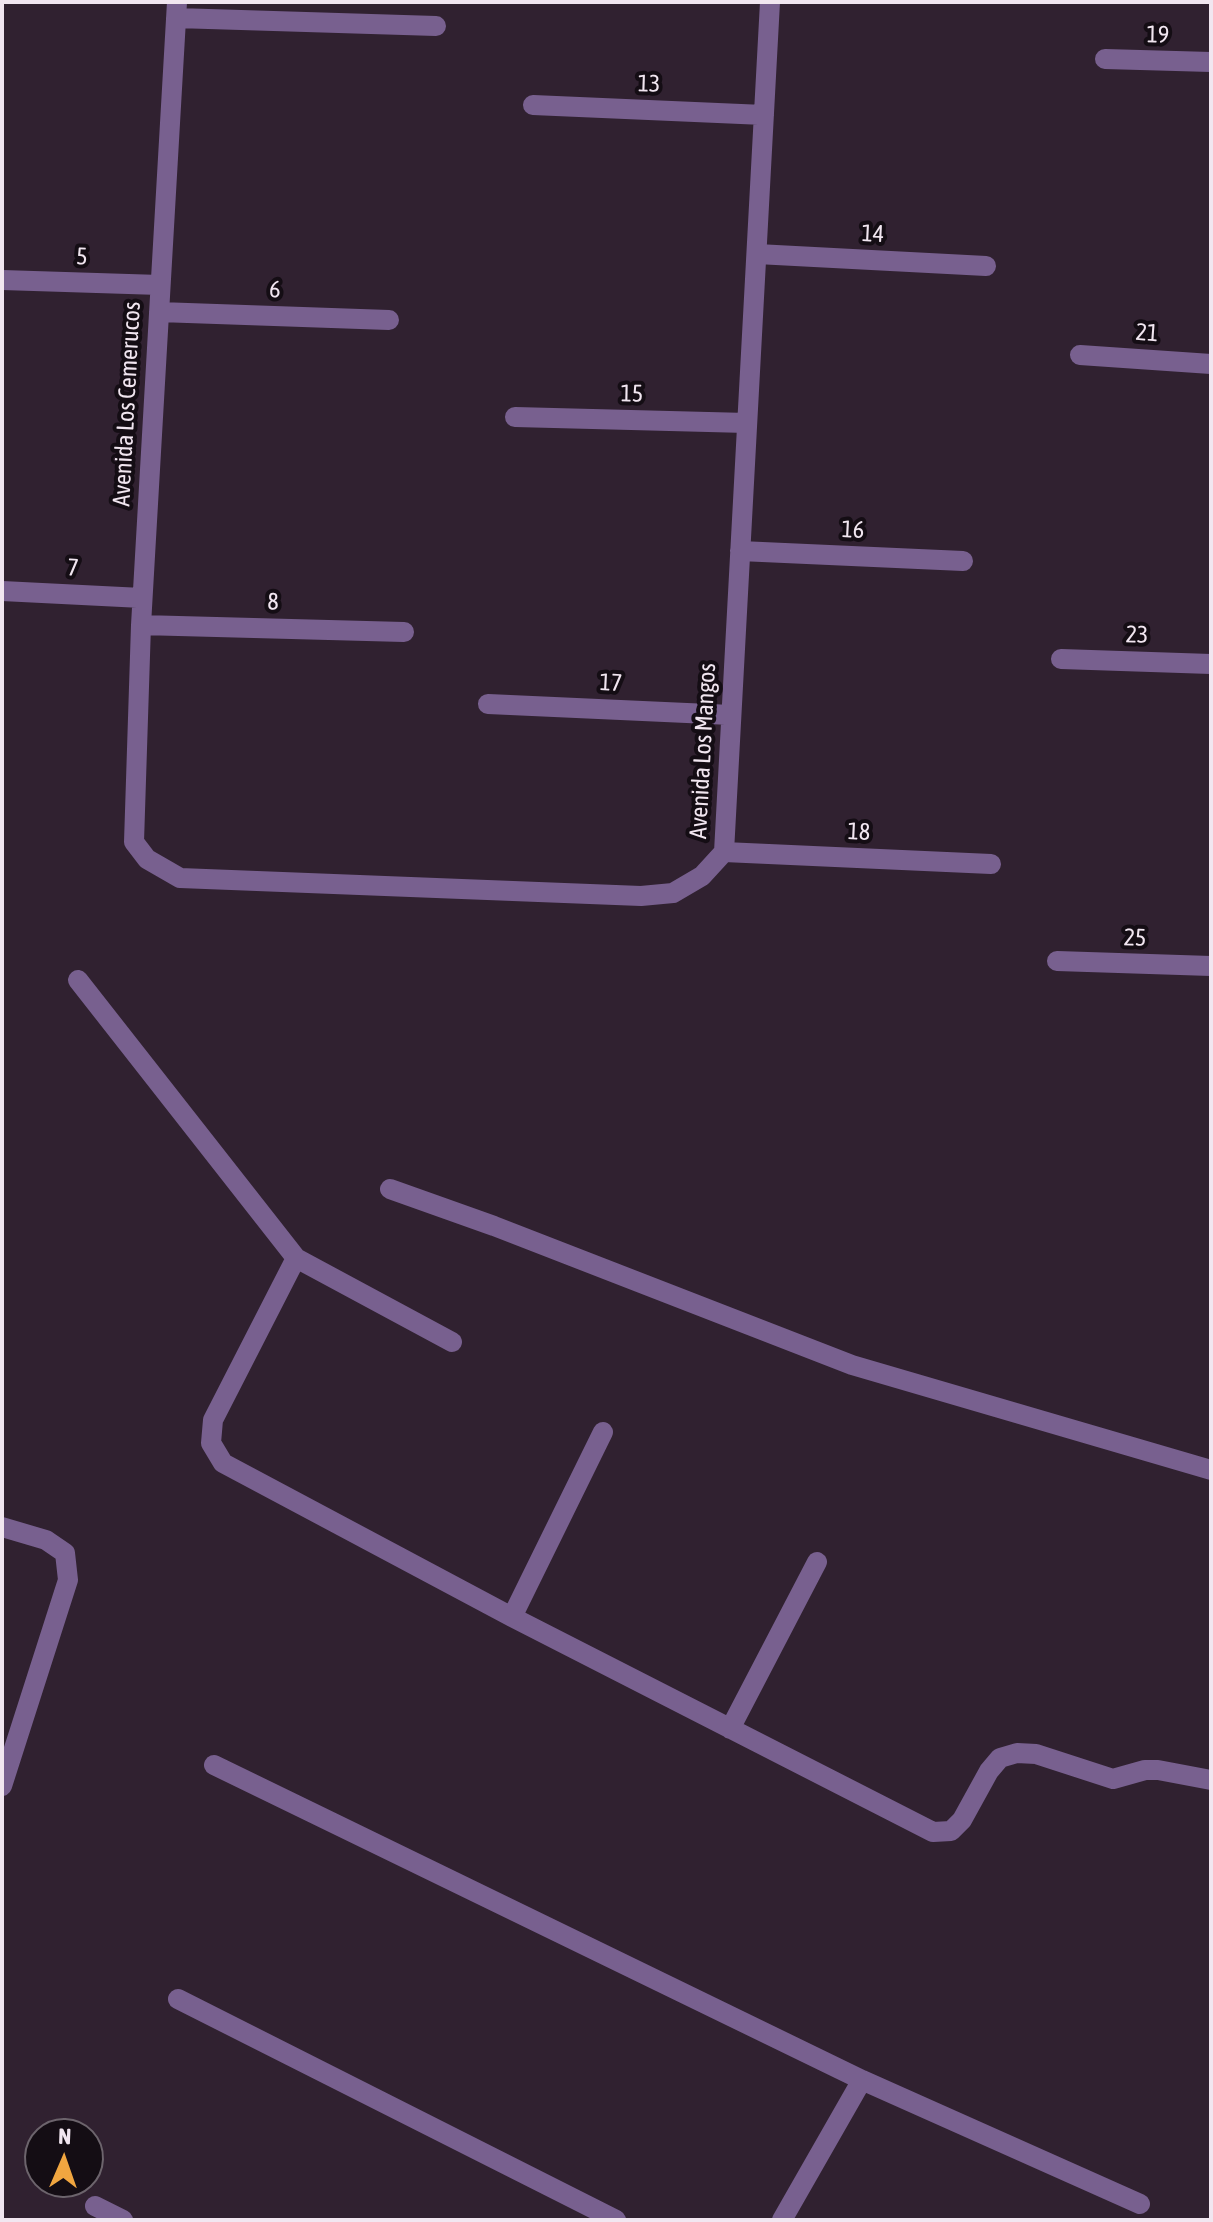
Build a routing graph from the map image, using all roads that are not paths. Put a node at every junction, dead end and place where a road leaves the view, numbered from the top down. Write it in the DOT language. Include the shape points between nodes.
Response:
graph roads {
  1 [pos="770,2"];
  2 [pos="176,10"];
  3 [pos="436,26"];
  4 [pos="1105,59"];
  5 [pos="1211,62"];
  6 [pos="533,105"];
  7 [pos="764,115"];
  8 [pos="757,254"];
  9 [pos="986,266"];
  10 [pos="2,280"];
  11 [pos="160,285"];
  12 [pos="159,312"];
  13 [pos="389,320"];
  14 [pos="1080,355"];
  15 [pos="1211,364"];
  16 [pos="515,417"];
  17 [pos="747,423"];
  18 [pos="740,551"];
  19 [pos="963,561"];
  20 [pos="2,591"];
  21 [pos="142,598"];
  22 [pos="141,625"];
  23 [pos="404,632"];
  24 [pos="1061,659"];
  25 [pos="1211,664"];
  26 [pos="488,704"];
  27 [pos="731,715"];
  28 [pos="134,809"];
  29 [pos="724,852"];
  30 [pos="991,864"];
  31 [pos="1057,961"];
  32 [pos="1211,966"];
  33 [pos="78,980"];
  34 [pos="390,1189"];
  35 [pos="296,1258"];
  36 [pos="452,1342"];
  37 [pos="603,1432"];
  38 [pos="1211,1470"];
  39 [pos="2,1527"];
  40 [pos="817,1562"];
  41 [pos="512,1617"];
  42 [pos="730,1729"];
  43 [pos="214,1765"];
  44 [pos="1211,1780"];
  45 [pos="2,1786"];
  46 [pos="178,1999"];
  47 [pos="862,2080"];
  48 [pos="1140,2204"];
  49 [pos="95,2206"];
  50 [pos="123,2220"];
  51 [pos="616,2220"];
  52 [pos="782,2220"];
  1 -- 7 [label="street, Avenida Los Mangos"];
  2 -- 3 [label="street"];
  2 -- 11 [label="street, Avenida Los Cemerucos"];
  4 -- 5 [label="street, 19"];
  6 -- 7 [label="street, 13"];
  7 -- 8 [label="street, Avenida Los Mangos"];
  8 -- 9 [label="street, 14"];
  8 -- 17 [label="street, Avenida Los Mangos"];
  10 -- 11 [label="street, 5"];
  11 -- 12 [label="street, Avenida Los Cemerucos"];
  12 -- 13 [label="street, 6"];
  12 -- 21 [label="street, Avenida Los Cemerucos"];
  14 -- 15 [label="street, 21"];
  16 -- 17 [label="street, 15"];
  17 -- 18 [label="street, Avenida Los Mangos"];
  18 -- 19 [label="street, 16"];
  18 -- 27 [label="street, Avenida Los Mangos"];
  20 -- 21 [label="street, 7"];
  21 -- 22 [label="street, Avenida Los Cemerucos"];
  22 -- 23 [label="street, 8"];
  22 -- 28 [label="street, Avenida Los Cemerucos"];
  24 -- 25 [label="street, 23"];
  26 -- 27 [label="street, 17"];
  27 -- 29 [label="street, Avenida Los Mangos"];
  28 -- 29 [label="street, Avenida Los Mangos" via="134,842 147,859 180,878 641,896 673,893 702,876"];
  29 -- 30 [label="street, 18"];
  31 -- 32 [label="street, 25"];
  33 -- 35 [label="street"];
  34 -- 38 [label="street" via="852,1365"];
  35 -- 36 [label="street"];
  35 -- 41 [label="street" via="213,1420 211,1443 223,1463"];
  37 -- 41 [label="street"];
  39 -- 45 [label="street" via="46,1540 65,1553 68,1580"];
  40 -- 42 [label="street"];
  41 -- 42 [label="street"];
  42 -- 44 [label="street" via="933,1832 951,1831 1000,1758 1017,1753 1036,1754 1113,1779 1158,1770"];
  43 -- 47 [label="street"];
  46 -- 51 [label="street"];
  47 -- 48 [label="street"];
  47 -- 52 [label="street"];
  49 -- 50 [label="street"];
}
